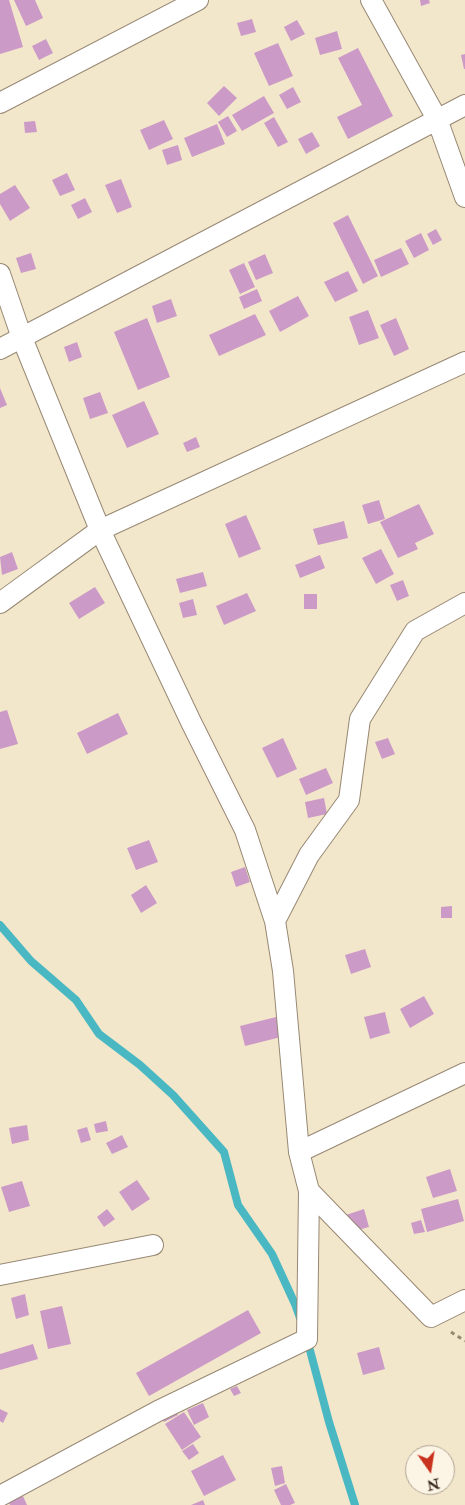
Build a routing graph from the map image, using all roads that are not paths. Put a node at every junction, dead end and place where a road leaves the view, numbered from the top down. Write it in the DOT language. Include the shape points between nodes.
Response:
graph roads {
  1 [pos="198,0"];
  2 [pos="371,0"];
  3 [pos="0,103"];
  4 [pos="465,105"];
  5 [pos="437,119"];
  6 [pos="465,197"];
  7 [pos="0,274"];
  8 [pos="22,338"];
  9 [pos="0,349"];
  10 [pos="465,362"];
  11 [pos="100,530"];
  12 [pos="0,603"];
  13 [pos="465,603"];
  14 [pos="275,921"];
  15 [pos="465,1073"];
  16 [pos="299,1152"];
  17 [pos="309,1191"];
  18 [pos="153,1244"];
  19 [pos="0,1275"];
  20 [pos="465,1300"];
  21 [pos="0,1496"];
  22 [pos="0,1500"];
  23 [pos="2,1505"];
  1 -- 3 [label="street"];
  2 -- 5 [label="street"];
  4 -- 5 [label="street"];
  5 -- 6 [label="street"];
  5 -- 8 [label="street"];
  7 -- 8 [label="street"];
  8 -- 9 [label="street"];
  8 -- 11 [label="street"];
  10 -- 11 [label="street"];
  11 -- 12 [label="street"];
  11 -- 14 [label="street" via="244,830"];
  13 -- 14 [label="street" via="415,631 360,719 349,800 309,855"];
  14 -- 16 [label="street" via="283,971"];
  15 -- 16 [label="street"];
  16 -- 17 [label="street"];
  17 -- 20 [label="street" via="430,1317"];
  17 -- 21 [label="street" via="307,1339 158,1411"];
  18 -- 19 [label="street"];
  22 -- 23 [label="street"];
}
